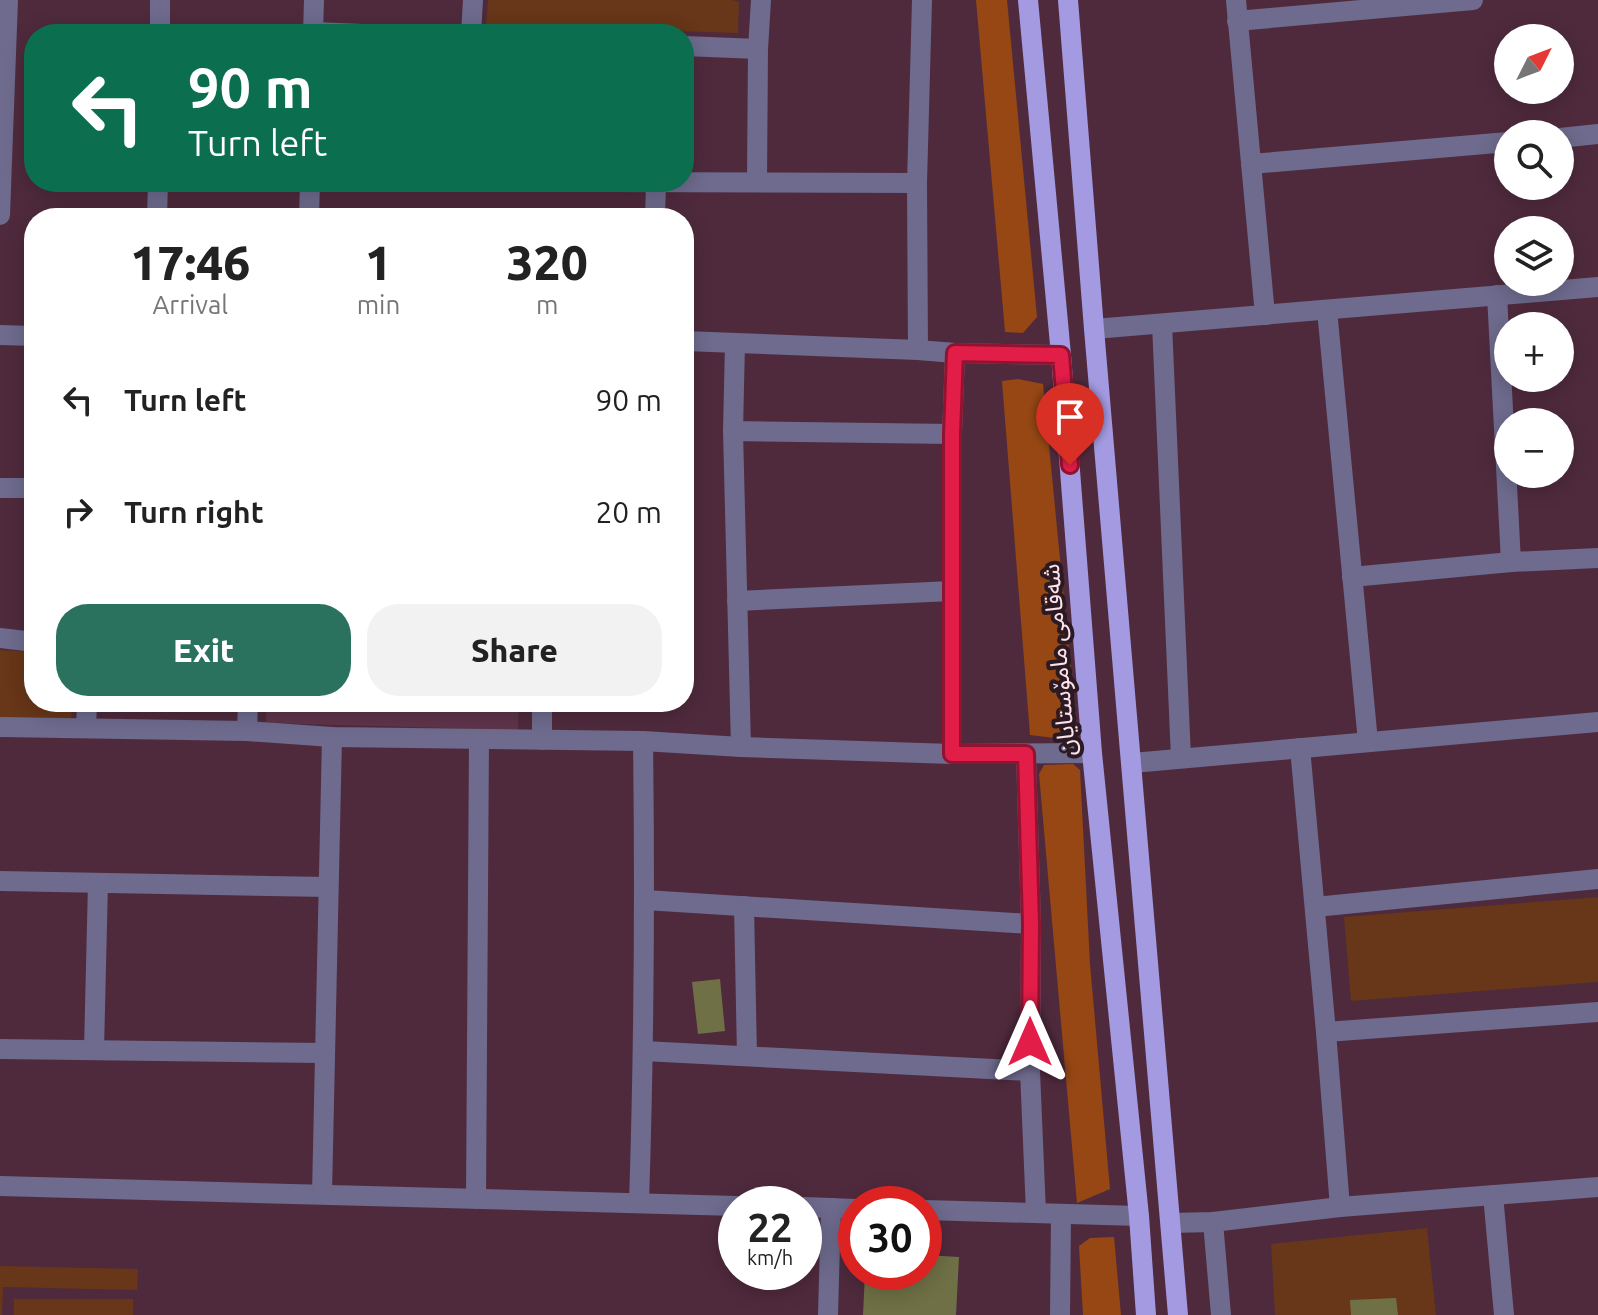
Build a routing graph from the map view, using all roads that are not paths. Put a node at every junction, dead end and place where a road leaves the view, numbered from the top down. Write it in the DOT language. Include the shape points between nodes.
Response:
graph roads {
  1 [pos="8,0"];
  2 [pos="160,0"];
  3 [pos="307,0"];
  4 [pos="314,0"];
  5 [pos="473,0"];
  6 [pos="761,0"];
  7 [pos="922,0"];
  8 [pos="1028,0"];
  9 [pos="1068,0"];
  10 [pos="1473,0"];
  11 [pos="1236,10"];
  12 [pos="160,24"];
  13 [pos="313,24"];
  14 [pos="472,24"];
  15 [pos="694,46"];
  16 [pos="758,49"];
  17 [pos="1598,134"];
  18 [pos="1574,137"];
  19 [pos="1494,143"];
  20 [pos="1251,164"];
  21 [pos="757,181"];
  22 [pos="694,183"];
  23 [pos="917,183"];
  24 [pos="0,215"];
  25 [pos="1598,287"];
  26 [pos="1574,289"];
  27 [pos="1494,295"];
  28 [pos="1497,296"];
  29 [pos="1327,310"];
  30 [pos="1265,315"];
  31 [pos="1162,324"];
  32 [pos="1094,329"];
  33 [pos="0,335"];
  34 [pos="24,336"];
  35 [pos="694,341"];
  36 [pos="735,343"];
  37 [pos="918,350"];
  38 [pos="955,353"];
  39 [pos="1061,355"];
  40 [pos="733,431"];
  41 [pos="952,434"];
  42 [pos="0,488"];
  43 [pos="24,488"];
  44 [pos="1598,558"];
  45 [pos="1511,562"];
  46 [pos="1352,577"];
  47 [pos="952,591"];
  48 [pos="737,601"];
  49 [pos="0,638"];
  50 [pos="24,641"];
  51 [pos="87,712"];
  52 [pos="248,712"];
  53 [pos="542,712"];
  54 [pos="1598,722"];
  55 [pos="0,727"];
  56 [pos="86,728"];
  57 [pos="247,731"];
  58 [pos="332,737"];
  59 [pos="479,739"];
  60 [pos="542,740"];
  61 [pos="643,741"];
  62 [pos="1368,742"];
  63 [pos="741,747"];
  64 [pos="1300,748"];
  65 [pos="1092,753"];
  66 [pos="952,754"];
  67 [pos="1026,754"];
  68 [pos="1181,758"];
  69 [pos="1132,763"];
  70 [pos="1598,879"];
  71 [pos="0,881"];
  72 [pos="98,883"];
  73 [pos="328,887"];
  74 [pos="645,900"];
  75 [pos="744,906"];
  76 [pos="1315,907"];
  77 [pos="1031,924"];
  78 [pos="1598,1012"];
  79 [pos="1326,1032"];
  80 [pos="0,1049"];
  81 [pos="94,1050"];
  82 [pos="644,1051"];
  83 [pos="324,1053"];
  84 [pos="747,1056"];
  85 [pos="1030,1071"];
  86 [pos="0,1186"];
  87 [pos="1598,1187"];
  88 [pos="322,1194"];
  89 [pos="1493,1195"];
  90 [pos="476,1199"];
  91 [pos="639,1203"];
  92 [pos="718,1205"];
  93 [pos="1340,1207"];
  94 [pos="822,1208"];
  95 [pos="831,1208"];
  96 [pos="838,1208"];
  97 [pos="942,1210"];
  98 [pos="1036,1213"];
  99 [pos="1061,1214"];
  100 [pos="1139,1216"];
  101 [pos="1213,1222"];
  102 [pos="1171,1223"];
  103 [pos="828,1315"];
  104 [pos="1060,1315"];
  105 [pos="1146,1315"];
  106 [pos="1178,1315"];
  107 [pos="1221,1315"];
  108 [pos="1504,1315"];
  1 -- 24 [label="street"];
  2 -- 12 [label="street"];
  3 -- 4 [label="street"];
  4 -- 13 [label="street"];
  5 -- 14 [label="street"];
  6 -- 16 [label="street"];
  7 -- 23 [label="street"];
  8 -- 39 [label="main road, شەقامی مامۆستایان"];
  9 -- 32 [label="main road"];
  10 -- 11 [label="street"];
  11 -- 20 [label="street"];
  15 -- 16 [label="street"];
  16 -- 21 [label="street"];
  17 -- 18 [label="street"];
  19 -- 20 [label="street"];
  20 -- 30 [label="street"];
  21 -- 22 [label="street"];
  21 -- 23 [label="street"];
  23 -- 37 [label="street"];
  25 -- 26 [label="street"];
  27 -- 29 [label="street"];
  28 -- 45 [label="street"];
  29 -- 30 [label="street"];
  29 -- 46 [label="street"];
  30 -- 31 [label="street"];
  31 -- 32 [label="street"];
  31 -- 68 [label="street"];
  32 -- 69 [label="main road"];
  33 -- 34 [label="street"];
  35 -- 36 [label="street"];
  36 -- 37 [label="street"];
  36 -- 40 [label="street"];
  37 -- 38 [label="street"];
  38 -- 39 [label="street"];
  38 -- 41 [label="street"];
  39 -- 65 [label="main road, شەقامی مامۆستایان"];
  40 -- 41 [label="street"];
  40 -- 48 [label="street"];
  41 -- 47 [label="street"];
  42 -- 43 [label="street"];
  44 -- 45 [label="street"];
  45 -- 46 [label="street"];
  46 -- 62 [label="street"];
  47 -- 48 [label="street"];
  47 -- 66 [label="street"];
  48 -- 63 [label="street"];
  49 -- 50 [label="street"];
  51 -- 56 [label="street"];
  52 -- 57 [label="street"];
  53 -- 60 [label="street"];
  54 -- 62 [label="street"];
  55 -- 56 [label="street"];
  56 -- 57 [label="street"];
  57 -- 58 [label="street"];
  58 -- 59 [label="street"];
  58 -- 73 [label="street"];
  59 -- 60 [label="street"];
  59 -- 90 [label="street"];
  60 -- 61 [label="street"];
  61 -- 63 [label="street"];
  61 -- 74 [label="street"];
  62 -- 64 [label="street"];
  63 -- 66 [label="street"];
  64 -- 68 [label="street"];
  64 -- 76 [label="street"];
  65 -- 67 [label="street"];
  65 -- 100 [label="main road, شەقامی مامۆستایان"];
  66 -- 67 [label="street"];
  67 -- 77 [label="street"];
  68 -- 69 [label="street"];
  69 -- 102 [label="main road"];
  70 -- 76 [label="street"];
  71 -- 72 [label="street"];
  72 -- 73 [label="street"];
  72 -- 81 [label="street"];
  73 -- 83 [label="street"];
  74 -- 75 [label="street"];
  74 -- 82 [label="street"];
  75 -- 77 [label="street"];
  75 -- 84 [label="street"];
  76 -- 79 [label="street"];
  77 -- 85 [label="street"];
  78 -- 79 [label="street"];
  79 -- 93 [label="street"];
  80 -- 81 [label="street"];
  81 -- 83 [label="street"];
  82 -- 84 [label="street"];
  82 -- 91 [label="street"];
  83 -- 88 [label="street"];
  84 -- 85 [label="street"];
  85 -- 98 [label="street"];
  86 -- 88 [label="street"];
  87 -- 89 [label="street"];
  88 -- 90 [label="street"];
  89 -- 93 [label="street"];
  89 -- 108 [label="street"];
  90 -- 91 [label="street"];
  91 -- 92 [label="street"];
  93 -- 101 [label="street"];
  94 -- 95 [label="street"];
  95 -- 96 [label="street"];
  95 -- 103 [label="street"];
  97 -- 98 [label="street"];
  98 -- 99 [label="street"];
  99 -- 100 [label="street"];
  99 -- 104 [label="street"];
  100 -- 105 [label="main road, شەقامی مامۆستایان"];
  101 -- 102 [label="street"];
  101 -- 107 [label="street"];
  102 -- 106 [label="main road"];
}
